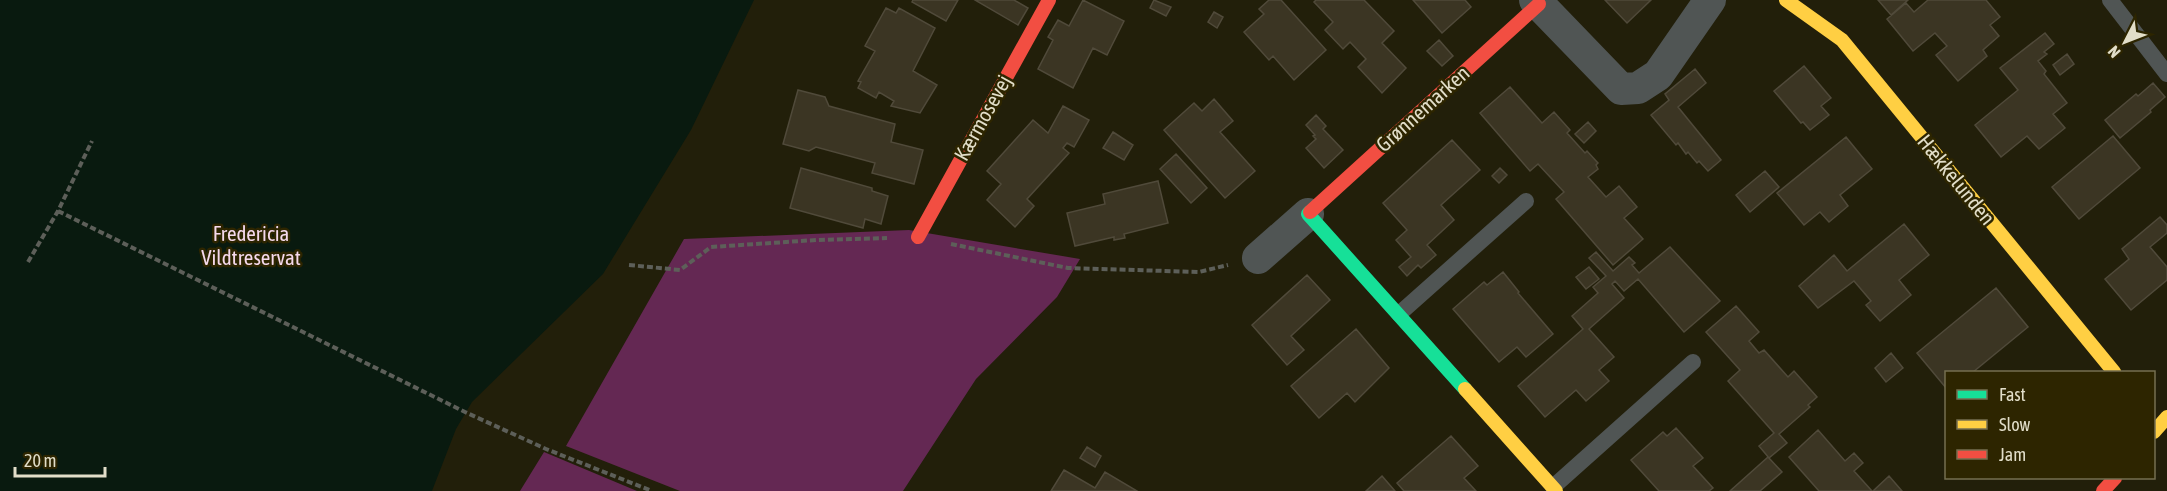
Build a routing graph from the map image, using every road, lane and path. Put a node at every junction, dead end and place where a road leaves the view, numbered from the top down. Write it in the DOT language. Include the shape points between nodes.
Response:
graph roads {
  1 [pos="1049,0"];
  2 [pos="1710,0"];
  3 [pos="1786,0"];
  4 [pos="2110,0"];
  5 [pos="1537,2"];
  6 [pos="2167,74"];
  7 [pos="92,141"];
  8 [pos="1526,201"];
  9 [pos="58,211"];
  10 [pos="1308,214"];
  11 [pos="918,237"];
  12 [pos="1258,258"];
  13 [pos="28,262"];
  14 [pos="629,265"];
  15 [pos="1399,314"];
  16 [pos="1694,362"];
  17 [pos="2113,371"];
  18 [pos="2113,479"];
  19 [pos="1554,489"];
  20 [pos="652,491"];
  21 [pos="2103,491"];
  1 -- 11 [label="street, Kærmosevej"];
  2 -- 5 [label="street" via="1658,75 1638,88 1621,89"];
  3 -- 17 [label="street, Hækkelunden" via="1842,40"];
  4 -- 6 [label="lane"];
  5 -- 10 [label="street, Grønnemarken"];
  7 -- 9 [label="path"];
  8 -- 15 [label="lane"];
  9 -- 13 [label="path"];
  9 -- 20 [label="path" via="465,412"];
  10 -- 12 [label="street, Grønnemarken"];
  10 -- 15 [label="street"];
  11 -- 12 [label="path" via="1068,268 1199,272"];
  11 -- 14 [label="path" via="711,247 680,270"];
  15 -- 19 [label="street"];
  16 -- 19 [label="lane"];
  18 -- 21 [label="street"];
}
